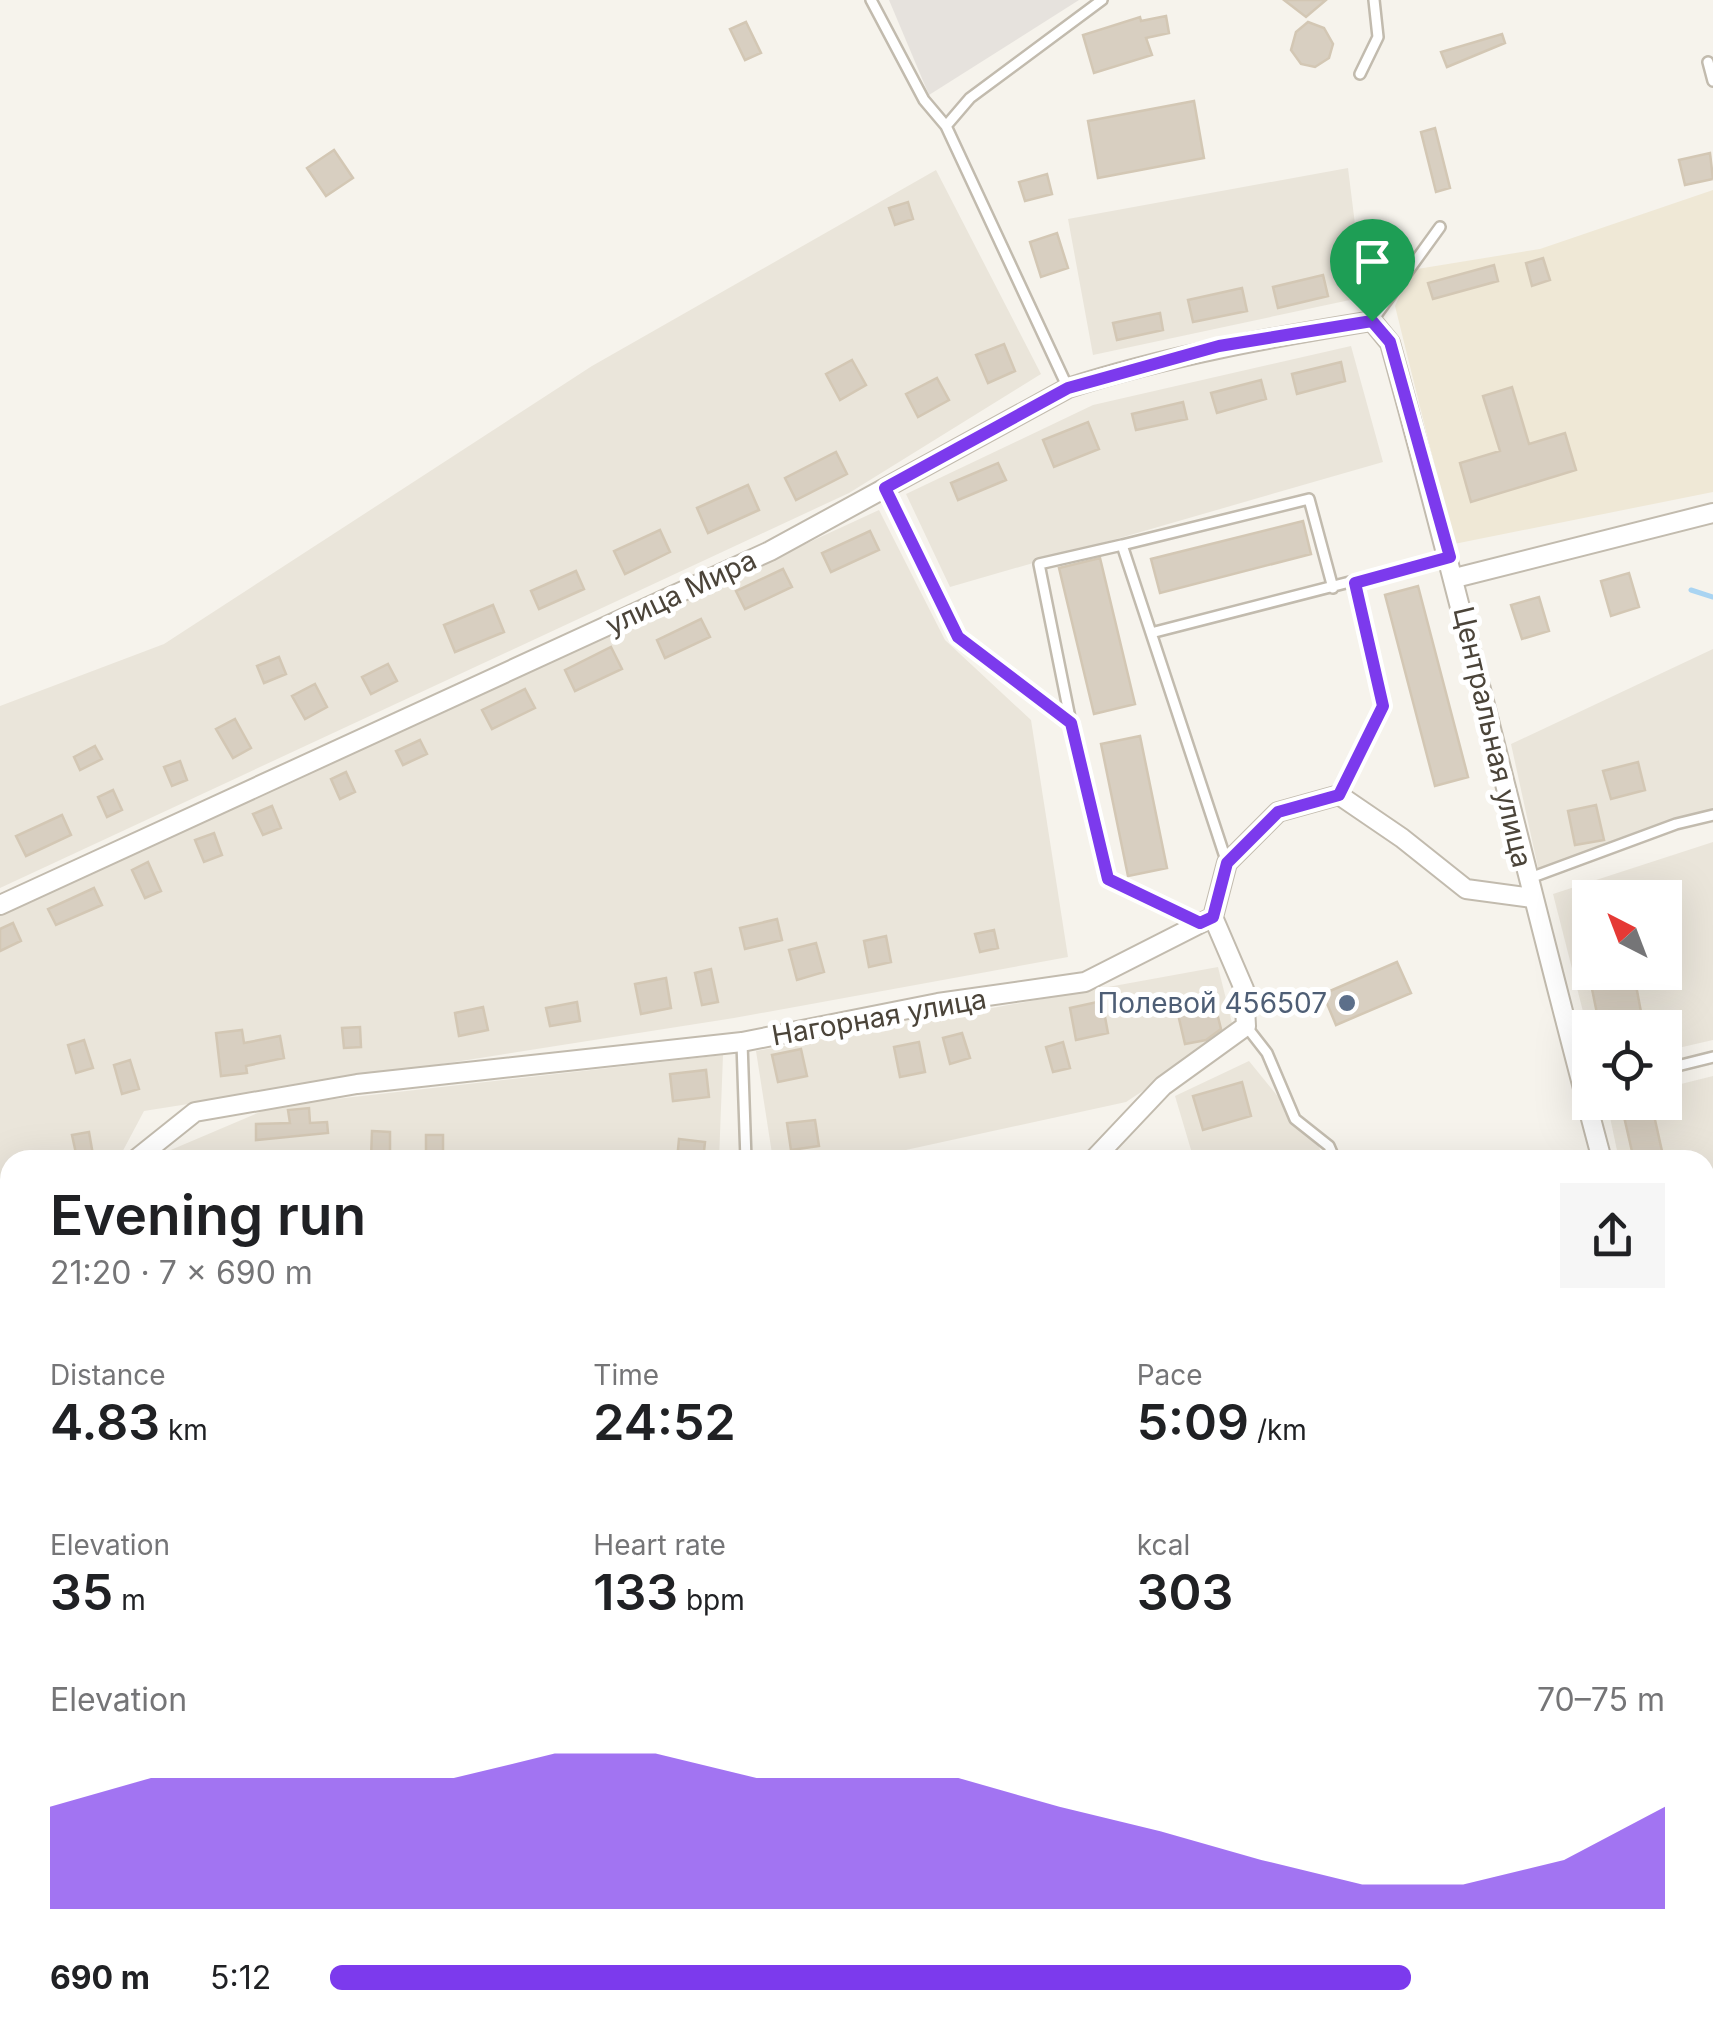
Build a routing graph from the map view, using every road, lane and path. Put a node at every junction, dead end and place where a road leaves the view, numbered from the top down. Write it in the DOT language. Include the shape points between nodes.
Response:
graph roads {
  1 [pos="870,0"];
  2 [pos="1102,0"];
  3 [pos="1374,0"];
  4 [pos="1708,62"];
  5 [pos="1360,74"];
  6 [pos="1713,81"];
  7 [pos="946,126"];
  8 [pos="1440,227"];
  9 [pos="1372,321"];
  10 [pos="1068,388"];
  11 [pos="885,488"];
  12 [pos="1713,512"];
  13 [pos="1122,545"];
  14 [pos="1450,557"];
  15 [pos="1455,578"];
  16 [pos="1355,583"];
  17 [pos="1334,588"];
  18 [pos="1151,633"];
  19 [pos="1071,723"];
  20 [pos="1339,795"];
  21 [pos="1713,815"];
  22 [pos="1227,863"];
  23 [pos="1528,879"];
  24 [pos="1532,898"];
  25 [pos="0,905"];
  26 [pos="1206,920"];
  27 [pos="1246,1026"];
  28 [pos="1572,1039"];
  29 [pos="742,1042"];
  30 [pos="1713,1057"];
  31 [pos="1682,1065"];
  32 [pos="1593,1120"];
  33 [pos="148,1150"];
  34 [pos="746,1150"];
  35 [pos="1102,1150"];
  36 [pos="1330,1150"];
  37 [pos="1600,1150"];
  1 -- 7 [label="lane" via="924,100"];
  2 -- 7 [label="lane" via="970,98"];
  3 -- 5 [label="lane" via="1378,36"];
  4 -- 6 [label="lane"];
  7 -- 10 [label="lane"];
  8 -- 9 [label="lane"];
  9 -- 10 [label="street, улица Мира" via="1219,346"];
  9 -- 14 [label="street, Центральная улица" via="1390,342"];
  10 -- 11 [label="street, улица Мира"];
  11 -- 19 [label="lane" via="958,637"];
  11 -- 25 [label="street, улица Мира" via="770,551"];
  12 -- 15 [label="street"];
  13 -- 17 [label="lane" via="1309,499"];
  13 -- 18 [label="lane"];
  13 -- 19 [label="lane" via="1039,564"];
  14 -- 15 [label="street, Центральная улица"];
  14 -- 16 [label="lane"];
  15 -- 23 [label="street, Центральная улица"];
  16 -- 17 [label="lane"];
  16 -- 20 [label="lane" via="1383,706"];
  17 -- 18 [label="lane"];
  18 -- 22 [label="lane"];
  19 -- 26 [label="lane" via="1108,879"];
  20 -- 22 [label="street" via="1278,812"];
  20 -- 24 [label="street" via="1466,889"];
  21 -- 23 [label="lane"];
  22 -- 26 [label="street"];
  23 -- 24 [label="street, Центральная улица"];
  24 -- 28 [label="street, Центральная улица"];
  26 -- 27 [label="street" via="1244,989"];
  26 -- 29 [label="street, Нагорная улица" via="1085,982"];
  27 -- 35 [label="street" via="1163,1086"];
  27 -- 36 [label="lane" via="1267,1053 1294,1119"];
  29 -- 33 [label="street, Нагорная улица" via="357,1084 195,1112"];
  29 -- 34 [label="lane"];
  30 -- 31 [label="lane"];
  32 -- 37 [label="street, Центральная улица"];
}
